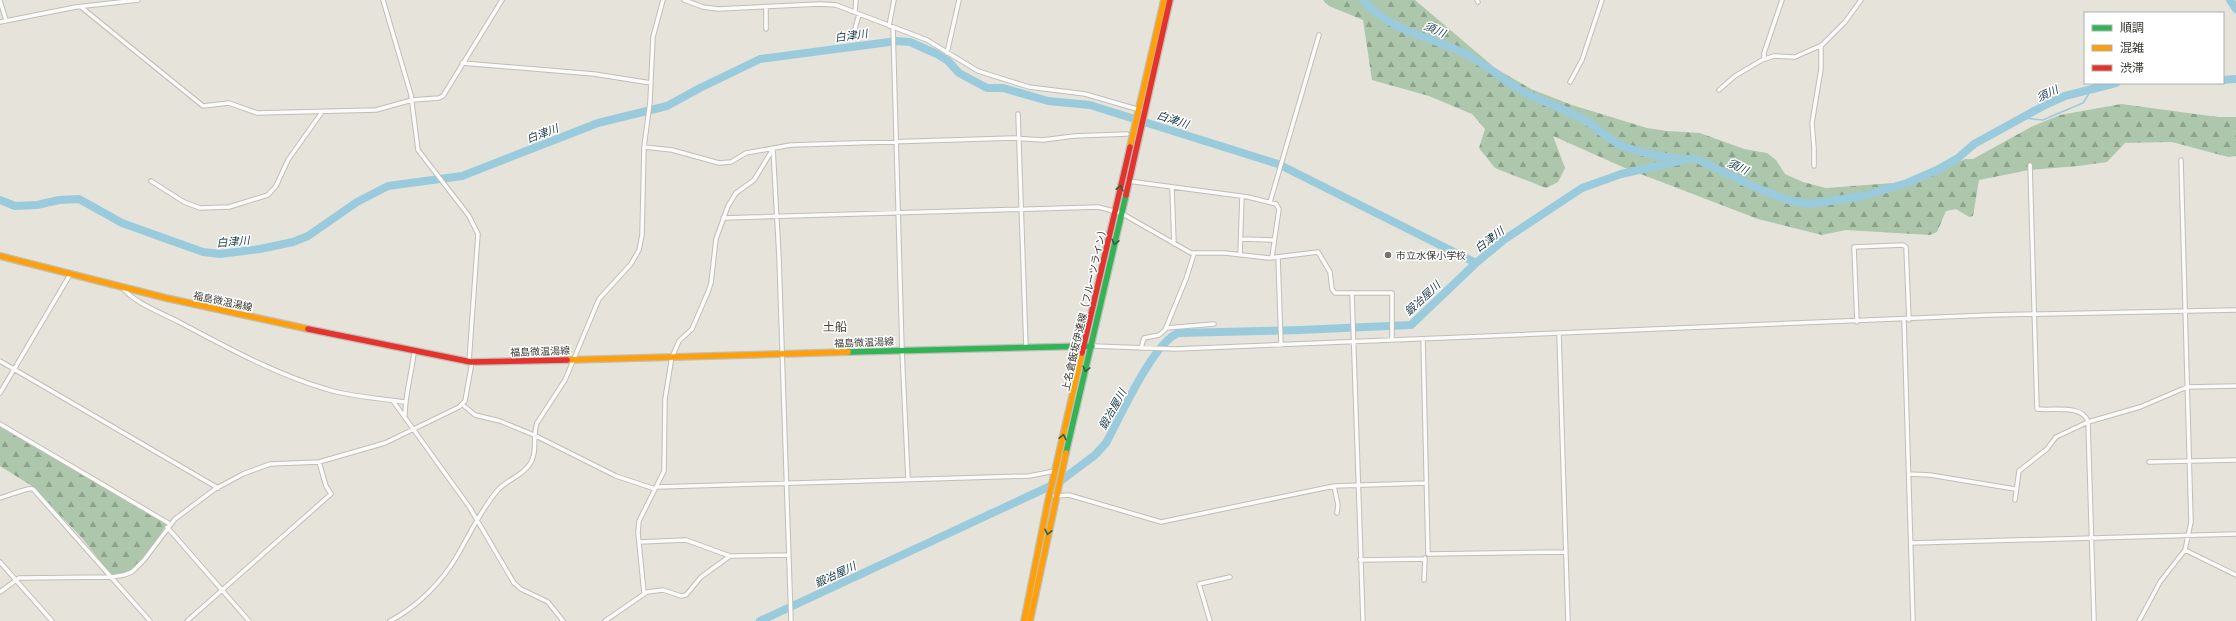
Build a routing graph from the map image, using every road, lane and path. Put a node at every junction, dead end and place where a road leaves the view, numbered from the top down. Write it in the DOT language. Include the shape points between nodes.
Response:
graph roads {
  1 [pos="0,0"];
  2 [pos="138,0"];
  3 [pos="383,0"];
  4 [pos="502,0"];
  5 [pos="663,0"];
  6 [pos="684,0"];
  7 [pos="856,0"];
  8 [pos="894,0"];
  9 [pos="959,0"];
  10 [pos="1164,0"];
  11 [pos="1170,0"];
  12 [pos="1602,0"];
  13 [pos="1782,0"];
  14 [pos="1861,0"];
  15 [pos="81,7"];
  16 [pos="766,7"];
  17 [pos="857,13"];
  18 [pos="6,20"];
  19 [pos="0,22"];
  20 [pos="891,27"];
  21 [pos="766,29"];
  22 [pos="855,29"];
  23 [pos="1319,35"];
  24 [pos="1822,45"];
  25 [pos="947,53"];
  26 [pos="1764,59"];
  27 [pos="462,63"];
  28 [pos="1570,82"];
  29 [pos="651,83"];
  30 [pos="1719,90"];
  31 [pos="412,100"];
  32 [pos="322,112"];
  33 [pos="1141,112"];
  34 [pos="1018,114"];
  35 [pos="1133,134"];
  36 [pos="1019,139"];
  37 [pos="896,143"];
  38 [pos="644,147"];
  39 [pos="773,148"];
  40 [pos="2181,160"];
  41 [pos="2030,165"];
  42 [pos="1814,166"];
  43 [pos="151,181"];
  44 [pos="1128,181"];
  45 [pos="1172,188"];
  46 [pos="1242,196"];
  47 [pos="1270,202"];
  48 [pos="1021,209"];
  49 [pos="1118,212"];
  50 [pos="898,214"];
  51 [pos="778,217"];
  52 [pos="724,218"];
  53 [pos="1241,239"];
  54 [pos="1273,240"];
  55 [pos="1174,244"];
  56 [pos="1194,254"];
  57 [pos="1240,255"];
  58 [pos="0,256"];
  59 [pos="1272,257"];
  60 [pos="1278,257"];
  61 [pos="71,273"];
  62 [pos="122,286"];
  63 [pos="1352,294"];
  64 [pos="2236,310"];
  65 [pos="2185,312"];
  66 [pos="2035,315"];
  67 [pos="1907,320"];
  68 [pos="1857,322"];
  69 [pos="1214,324"];
  70 [pos="1166,328"];
  71 [pos="1559,334"];
  72 [pos="1423,339"];
  73 [pos="1392,340"];
  74 [pos="1354,341"];
  75 [pos="1280,345"];
  76 [pos="1085,346"];
  77 [pos="1092,346"];
  78 [pos="1026,348"];
  79 [pos="1141,348"];
  80 [pos="902,350"];
  81 [pos="414,352"];
  82 [pos="781,354"];
  83 [pos="673,356"];
  84 [pos="576,358"];
  85 [pos="0,361"];
  86 [pos="471,362"];
  87 [pos="14,369"];
  88 [pos="2236,386"];
  89 [pos="2187,387"];
  90 [pos="0,393"];
  91 [pos="393,400"];
  92 [pos="405,402"];
  93 [pos="463,405"];
  94 [pos="405,415"];
  95 [pos="2088,422"];
  96 [pos="0,424"];
  97 [pos="413,430"];
  98 [pos="534,435"];
  99 [pos="2236,460"];
  100 [pos="319,462"];
  101 [pos="2148,462"];
  102 [pos="2189,462"];
  103 [pos="1062,471"];
  104 [pos="1055,473"];
  105 [pos="1909,474"];
  106 [pos="908,479"];
  107 [pos="787,483"];
  108 [pos="1426,484"];
  109 [pos="1358,485"];
  110 [pos="1334,486"];
  111 [pos="218,488"];
  112 [pos="656,488"];
  113 [pos="2015,489"];
  114 [pos="1053,495"];
  115 [pos="0,498"];
  116 [pos="2015,500"];
  117 [pos="1337,513"];
  118 [pos="476,521"];
  119 [pos="168,525"];
  120 [pos="2236,534"];
  121 [pos="2189,535"];
  122 [pos="2092,539"];
  123 [pos="639,542"];
  124 [pos="1911,543"];
  125 [pos="2186,550"];
  126 [pos="1565,552"];
  127 [pos="1428,554"];
  128 [pos="789,555"];
  129 [pos="730,556"];
  130 [pos="1425,559"];
  131 [pos="1360,560"];
  132 [pos="0,562"];
  133 [pos="2236,575"];
  134 [pos="112,577"];
  135 [pos="1230,577"];
  136 [pos="15,579"];
  137 [pos="1424,580"];
  138 [pos="222,591"];
  139 [pos="0,592"];
  140 [pos="644,593"];
  141 [pos="52,621"];
  142 [pos="150,621"];
  143 [pos="187,621"];
  144 [pos="248,621"];
  145 [pos="390,621"];
  146 [pos="563,621"];
  147 [pos="604,621"];
  148 [pos="791,621"];
  149 [pos="1024,621"];
  150 [pos="1030,621"];
  151 [pos="1210,621"];
  152 [pos="1363,621"];
  153 [pos="1568,621"];
  154 [pos="1913,621"];
  155 [pos="2094,621"];
  156 [pos="2139,621"];
  1 -- 18 [label="street"];
  2 -- 15 [label="street"];
  3 -- 31 [label="street"];
  4 -- 27 [label="street"];
  5 -- 29 [label="street" via="653,37"];
  6 -- 16 [label="street" via="718,10"];
  7 -- 17 [label="street"];
  8 -- 20 [label="street"];
  9 -- 25 [label="street"];
  10 -- 33 [label="main road, 上名倉飯坂伊達線（フルーツライン）"];
  11 -- 33 [label="main road, 上名倉飯坂伊達線（フルーツライン）"];
  12 -- 28 [label="street" via="1582,60"];
  13 -- 26 [label="street"];
  14 -- 24 [label="street" via="1845,22"];
  15 -- 18 [label="street"];
  15 -- 32 [label="street" via="203,106 229,103 257,113"];
  16 -- 17 [label="street" via="826,4"];
  16 -- 21 [label="street"];
  17 -- 20 [label="street"];
  17 -- 22 [label="street"];
  18 -- 19 [label="street"];
  20 -- 25 [label="street" via="927,40"];
  20 -- 37 [label="street"];
  23 -- 47 [label="street"];
  24 -- 26 [label="street" via="1795,57 1774,56"];
  24 -- 42 [label="street" via="1821,69 1812,123"];
  25 -- 33 [label="street" via="972,69 1023,86 1085,94"];
  26 -- 30 [label="street" via="1735,76"];
  27 -- 29 [label="street" via="594,74"];
  27 -- 31 [label="street" via="443,96"];
  29 -- 38 [label="street"];
  31 -- 32 [label="street" via="381,110"];
  31 -- 86 [label="street" via="418,150 469,216 478,234"];
  32 -- 43 [label="street" via="288,160 276,186 268,195 229,207 200,208 184,202"];
  33 -- 35 [label="main road, 上名倉飯坂伊達線（フルーツライン）"];
  34 -- 36 [label="street"];
  35 -- 36 [label="street" via="1043,140"];
  35 -- 44 [label="main road, 上名倉飯坂伊達線（フルーツライン）"];
  49 -- 35 [label="main road, 上名倉飯坂伊達線（フルーツライン）, one-way"];
  36 -- 37 [label="street"];
  36 -- 48 [label="street"];
  37 -- 39 [label="street" via="791,145"];
  37 -- 50 [label="street"];
  38 -- 39 [label="street" via="666,149 724,163 746,153"];
  38 -- 84 [label="street" via="640,246 631,264 599,299"];
  39 -- 51 [label="street"];
  39 -- 52 [label="street" via="751,184 732,198"];
  40 -- 65 [label="street"];
  41 -- 66 [label="street"];
  44 -- 45 [label="street"];
  44 -- 49 [label="main road, 上名倉飯坂伊達線（フルーツライン）"];
  45 -- 46 [label="street"];
  45 -- 55 [label="street"];
  46 -- 47 [label="street"];
  46 -- 53 [label="street"];
  47 -- 54 [label="street" via="1279,207"];
  48 -- 49 [label="street" via="1093,206"];
  48 -- 50 [label="street"];
  48 -- 78 [label="street"];
  49 -- 55 [label="street"];
  49 -- 76 [label="main road, 上名倉飯坂伊達線（フルーツライン）"];
  49 -- 77 [label="main road, 上名倉飯坂伊達線（フルーツライン）, one-way"];
  50 -- 51 [label="street"];
  50 -- 80 [label="street"];
  51 -- 52 [label="street"];
  51 -- 82 [label="street"];
  52 -- 83 [label="street" via="716,238 708,292 692,329 679,341"];
  53 -- 54 [label="street"];
  53 -- 57 [label="street"];
  54 -- 59 [label="street"];
  55 -- 56 [label="street"];
  56 -- 57 [label="street"];
  56 -- 70 [label="street"];
  57 -- 59 [label="street"];
  58 -- 61 [label="main road, 福島微温湯線"];
  59 -- 60 [label="street"];
  60 -- 63 [label="street" via="1318,252 1330,274 1335,293"];
  60 -- 75 [label="street"];
  61 -- 62 [label="main road, 福島微温湯線"];
  61 -- 87 [label="street"];
  62 -- 81 [label="main road, 福島微温湯線"];
  62 -- 91 [label="street" via="125,292 164,315 289,375 330,390"];
  63 -- 73 [label="street" via="1392,293"];
  63 -- 74 [label="street"];
  64 -- 65 [label="street"];
  65 -- 66 [label="street"];
  65 -- 89 [label="street"];
  66 -- 67 [label="street"];
  66 -- 95 [label="street" via="2038,409 2077,411 2084,415"];
  67 -- 68 [label="street"];
  67 -- 68 [label="street" via="1906,247 1903,245 1854,247"];
  67 -- 105 [label="street"];
  68 -- 71 [label="street"];
  69 -- 70 [label="street"];
  70 -- 79 [label="street" via="1159,335 1144,338"];
  71 -- 72 [label="street"];
  71 -- 126 [label="street"];
  72 -- 73 [label="street"];
  72 -- 108 [label="street"];
  73 -- 74 [label="street"];
  74 -- 75 [label="street"];
  74 -- 109 [label="street"];
  75 -- 79 [label="street"];
  76 -- 77 [label="main road, 福島微温湯線"];
  76 -- 78 [label="main road, 福島微温湯線"];
  104 -- 76 [label="main road, 上名倉飯坂伊達線（フルーツライン）, one-way"];
  77 -- 79 [label="street"];
  77 -- 103 [label="main road, 上名倉飯坂伊達線（フルーツライン）, one-way"];
  78 -- 80 [label="main road, 福島微温湯線"];
  80 -- 82 [label="main road, 福島微温湯線"];
  80 -- 106 [label="street"];
  81 -- 86 [label="main road, 福島微温湯線"];
  81 -- 92 [label="street"];
  82 -- 83 [label="main road, 福島微温湯線"];
  82 -- 107 [label="street"];
  83 -- 84 [label="main road, 福島微温湯線"];
  83 -- 112 [label="street" via="665,399 664,468"];
  84 -- 86 [label="main road, 福島微温湯線"];
  84 -- 98 [label="street" via="562,387 541,416"];
  85 -- 87 [label="street"];
  86 -- 93 [label="street"];
  87 -- 90 [label="street"];
  87 -- 111 [label="street"];
  88 -- 89 [label="street"];
  89 -- 95 [label="street" via="2140,407"];
  89 -- 102 [label="street"];
  91 -- 92 [label="street"];
  91 -- 94 [label="street"];
  92 -- 94 [label="street"];
  93 -- 97 [label="street"];
  93 -- 98 [label="street" via="475,415 500,421"];
  94 -- 97 [label="street"];
  95 -- 113 [label="street" via="2056,437 2048,449 2022,468 2017,475"];
  95 -- 122 [label="street"];
  96 -- 119 [label="street"];
  97 -- 100 [label="street" via="385,443"];
  97 -- 118 [label="street" via="470,508"];
  98 -- 112 [label="street" via="616,476"];
  98 -- 118 [label="street" via="535,452 530,464 517,478 498,490"];
  99 -- 102 [label="street"];
  100 -- 111 [label="street" via="270,464"];
  100 -- 138 [label="street" via="331,494"];
  101 -- 102 [label="street"];
  102 -- 121 [label="street"];
  103 -- 104 [label="street"];
  103 -- 114 [label="main road, 上名倉飯坂伊達線（フルーツライン）"];
  104 -- 106 [label="street"];
  104 -- 114 [label="main road, 上名倉飯坂伊達線（フルーツライン）"];
  105 -- 113 [label="street"];
  105 -- 124 [label="street"];
  106 -- 107 [label="street"];
  107 -- 112 [label="street"];
  107 -- 128 [label="street"];
  108 -- 109 [label="street"];
  108 -- 127 [label="street"];
  109 -- 110 [label="street"];
  109 -- 131 [label="street"];
  110 -- 114 [label="street" via="1161,522 1069,495"];
  110 -- 117 [label="street"];
  111 -- 119 [label="street"];
  112 -- 123 [label="street" via="640,517"];
  113 -- 116 [label="street"];
  114 -- 149 [label="main road, 上名倉飯坂伊達線（フルーツライン）"];
  114 -- 150 [label="main road, 上名倉飯坂伊達線（フルーツライン）, one-way"];
  115 -- 134 [label="street" via="33,489"];
  118 -- 145 [label="street" via="458,555 444,574 409,610"];
  118 -- 146 [label="street" via="517,587 548,602"];
  119 -- 134 [label="street" via="139,566 124,575"];
  119 -- 138 [label="street"];
  120 -- 121 [label="street"];
  121 -- 122 [label="street"];
  121 -- 125 [label="street"];
  122 -- 124 [label="street"];
  122 -- 155 [label="street"];
  123 -- 129 [label="street" via="689,540"];
  123 -- 140 [label="street"];
  124 -- 154 [label="street"];
  125 -- 133 [label="street"];
  125 -- 156 [label="street" via="2160,582"];
  126 -- 127 [label="street"];
  126 -- 153 [label="street"];
  127 -- 130 [label="street"];
  128 -- 129 [label="street"];
  128 -- 148 [label="street"];
  129 -- 140 [label="street" via="701,577 686,595 681,596 663,590"];
  130 -- 131 [label="street"];
  130 -- 137 [label="street"];
  131 -- 152 [label="street"];
  132 -- 136 [label="street"];
  134 -- 136 [label="street"];
  134 -- 142 [label="street"];
  135 -- 151 [label="street" via="1199,584"];
  136 -- 139 [label="street"];
  136 -- 141 [label="street"];
  138 -- 143 [label="street"];
  138 -- 144 [label="street"];
  140 -- 147 [label="street"];
}
